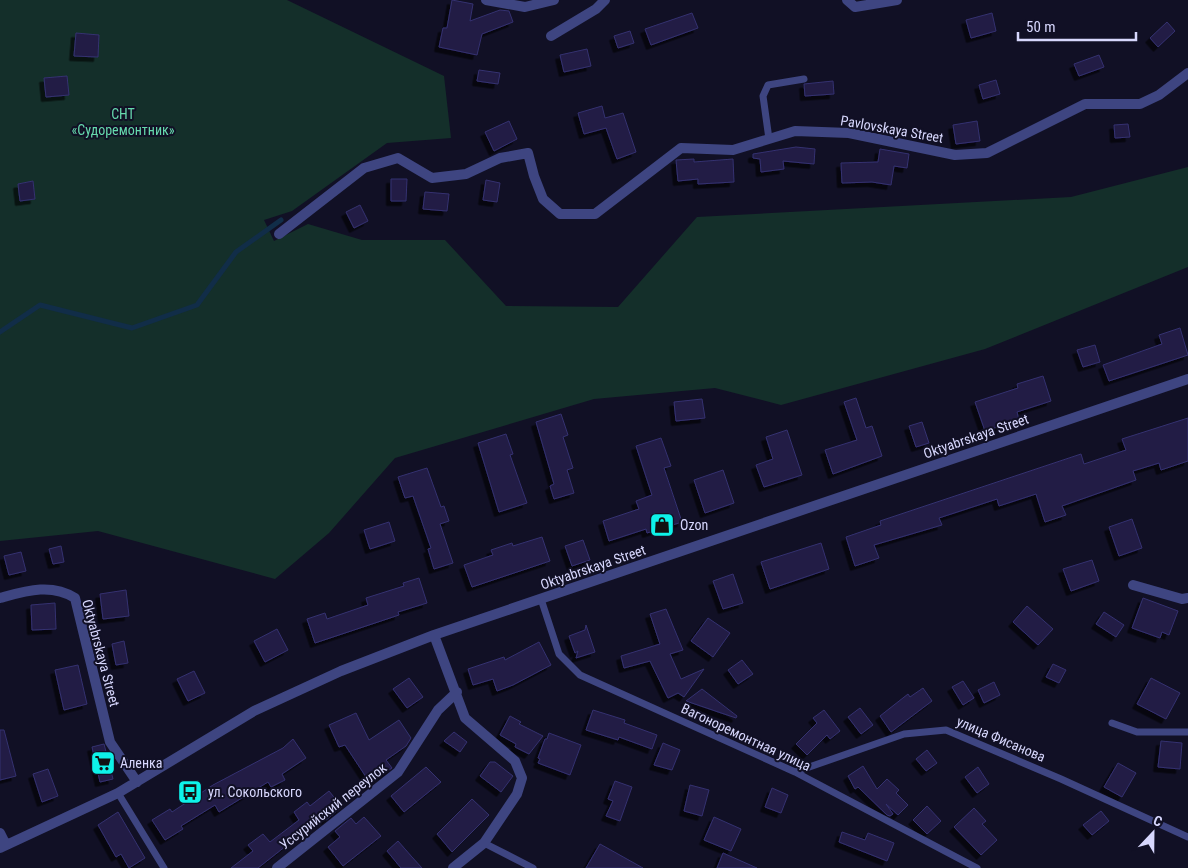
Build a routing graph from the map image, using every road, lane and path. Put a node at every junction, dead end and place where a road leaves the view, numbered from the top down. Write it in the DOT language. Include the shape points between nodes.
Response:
graph roads {
  1 [pos="486,0"];
  2 [pos="554,0"];
  3 [pos="605,0"];
  4 [pos="897,0"];
  5 [pos="851,3"];
  6 [pos="551,36"];
  7 [pos="1188,73"];
  8 [pos="804,79"];
  9 [pos="769,139"];
  10 [pos="279,234"];
  11 [pos="1188,378"];
  12 [pos="1133,585"];
  13 [pos="0,598"];
  14 [pos="1188,598"];
  15 [pos="541,599"];
  16 [pos="434,635"];
  17 [pos="457,692"];
  18 [pos="1112,723"];
  19 [pos="1188,732"];
  20 [pos="796,772"];
  21 [pos="137,782"];
  22 [pos="118,793"];
  23 [pos="0,833"];
  24 [pos="1188,837"];
  25 [pos="484,843"];
  26 [pos="3,847"];
  27 [pos="164,868"];
  28 [pos="277,868"];
  29 [pos="453,868"];
  30 [pos="533,868"];
  31 [pos="977,868"];
  1 -- 2 [label="street" via="525,7"];
  3 -- 6 [label="street"];
  4 -- 5 [label="street"];
  7 -- 9 [label="street, Pavlovskaya Street" via="1159,95 1140,104 1085,104 988,152 955,155 848,133 795,131"];
  8 -- 9 [label="lane" via="768,86 763,96"];
  9 -- 10 [label="street, Pavlovskaya Street" via="733,150 681,148 595,214 560,214 543,198 528,152 500,158 466,174 432,178 398,158 364,168"];
  11 -- 15 [label="street, Oktyabrskaya Street"];
  12 -- 14 [label="street"];
  13 -- 21 [label="street, Oktyabrskaya Street" via="38,588 65,592 75,598 110,742"];
  15 -- 16 [label="street, Oktyabrskaya Street"];
  15 -- 20 [label="lane, Вагоноремонтная улица" via="559,654 580,675"];
  16 -- 17 [label="street"];
  16 -- 21 [label="street, Oktyabrskaya Street" via="342,671 254,712"];
  17 -- 25 [label="street" via="465,718 515,761 522,778 518,794"];
  17 -- 28 [label="street, Уссурийский переулок" via="438,710 398,772"];
  18 -- 19 [label="lane" via="1138,732"];
  20 -- 24 [label="lane, улица Фисанова" via="904,734 946,730"];
  20 -- 31 [label="lane, Вагоноремонтная улица"];
  21 -- 22 [label="street, Oktyabrskaya Street"];
  22 -- 26 [label="street, Oktyabrskaya Street"];
  22 -- 27 [label="lane"];
  23 -- 26 [label="street, Oktyabrskaya Street"];
  25 -- 29 [label="street"];
  25 -- 30 [label="lane"];
}
